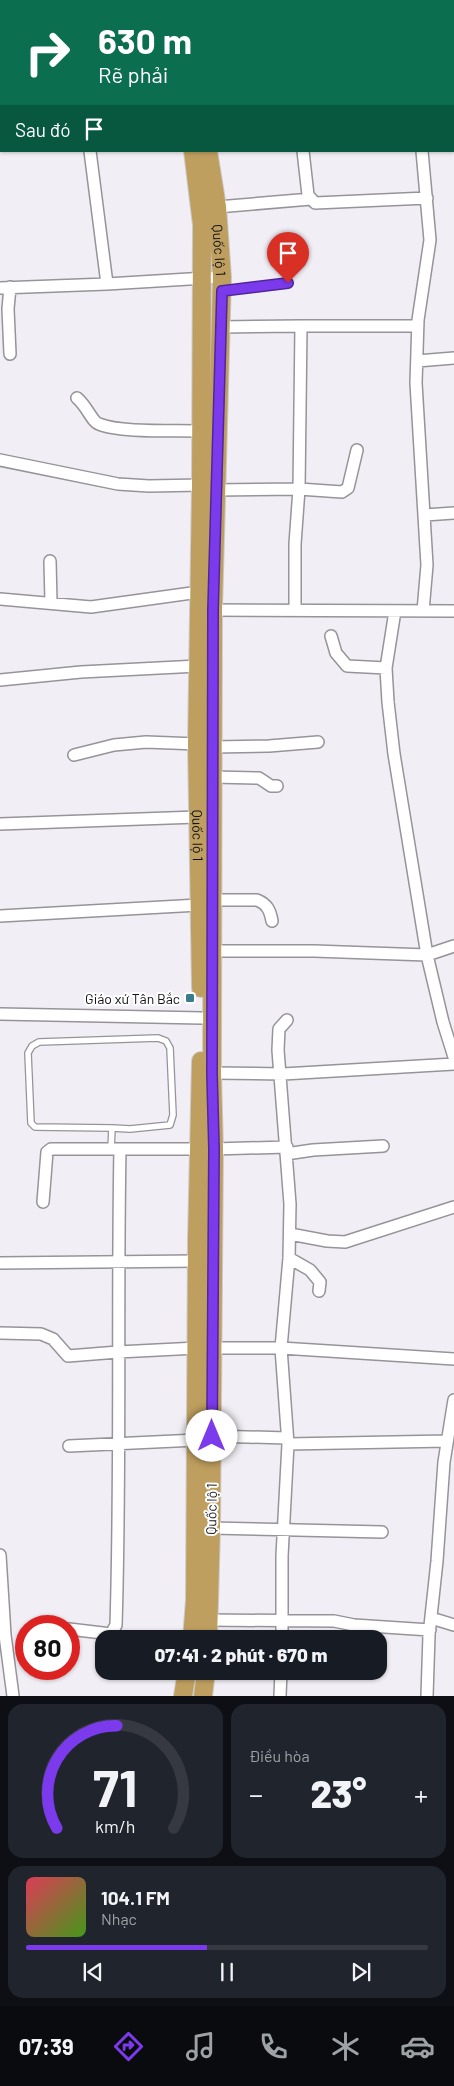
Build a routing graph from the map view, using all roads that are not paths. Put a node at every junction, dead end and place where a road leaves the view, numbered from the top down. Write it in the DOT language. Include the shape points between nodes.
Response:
graph roads {
  1 [pos="90,152"];
  2 [pos="193,152"];
  3 [pos="208,152"];
  4 [pos="304,152"];
  5 [pos="422,152"];
  6 [pos="427,198"];
  7 [pos="311,200"];
  8 [pos="217,208"];
  9 [pos="288,283"];
  10 [pos="107,284"];
  11 [pos="222,284"];
  12 [pos="202,286"];
  13 [pos="5,287"];
  14 [pos="301,326"];
  15 [pos="418,326"];
  16 [pos="221,327"];
  17 [pos="10,354"];
  18 [pos="454,358"];
  19 [pos="417,361"];
  20 [pos="77,398"];
  21 [pos="201,431"];
  22 [pos="357,450"];
  23 [pos="0,460"];
  24 [pos="209,488"];
  25 [pos="299,489"];
  26 [pos="454,513"];
  27 [pos="425,515"];
  28 [pos="50,561"];
  29 [pos="199,592"];
  30 [pos="0,599"];
  31 [pos="51,602"];
  32 [pos="213,610"];
  33 [pos="295,610"];
  34 [pos="395,611"];
  35 [pos="423,611"];
  36 [pos="454,612"];
  37 [pos="330,636"];
  38 [pos="198,666"];
  39 [pos="386,668"];
  40 [pos="0,680"];
  41 [pos="318,742"];
  42 [pos="205,745"];
  43 [pos="74,755"];
  44 [pos="213,777"];
  45 [pos="277,786"];
  46 [pos="197,817"];
  47 [pos="0,824"];
  48 [pos="206,903"];
  49 [pos="0,916"];
  50 [pos="272,921"];
  51 [pos="454,946"];
  52 [pos="213,951"];
  53 [pos="427,955"];
  54 [pos="0,1014"];
  55 [pos="202,1018"];
  56 [pos="287,1020"];
  57 [pos="454,1057"];
  58 [pos="454,1064"];
  59 [pos="212,1074"];
  60 [pos="280,1074"];
  61 [pos="112,1128"];
  62 [pos="383,1146"];
  63 [pos="115,1149"];
  64 [pos="207,1149"];
  65 [pos="286,1151"];
  66 [pos="44,1202"];
  67 [pos="454,1207"];
  68 [pos="290,1234"];
  69 [pos="289,1258"];
  70 [pos="197,1261"];
  71 [pos="118,1262"];
  72 [pos="0,1263"];
  73 [pos="319,1291"];
  74 [pos="0,1333"];
  75 [pos="204,1348"];
  76 [pos="281,1348"];
  77 [pos="118,1352"];
  78 [pos="454,1359"];
  79 [pos="454,1400"];
  80 [pos="452,1420"];
  81 [pos="204,1438"];
  82 [pos="288,1441"];
  83 [pos="447,1441"];
  84 [pos="119,1442"];
  85 [pos="69,1446"];
  86 [pos="211,1528"];
  87 [pos="283,1530"];
  88 [pos="382,1532"];
  89 [pos="0,1555"];
  90 [pos="209,1620"];
  91 [pos="283,1621"];
  92 [pos="430,1624"];
  93 [pos="454,1625"];
  94 [pos="80,1630"];
  95 [pos="193,1630"];
  96 [pos="208,1630"];
  97 [pos="282,1630"];
  98 [pos="185,1680"];
  99 [pos="205,1680"];
  100 [pos="281,1680"];
  101 [pos="12,1696"];
  102 [pos="182,1696"];
  103 [pos="203,1696"];
  104 [pos="280,1696"];
  105 [pos="427,1696"];
  1 -- 10 [label="street"];
  2 -- 12 [label="highway, Quốc lộ 1" via="202,225"];
  3 -- 8 [label="highway, Quốc lộ 1"];
  4 -- 7 [label="street" via="307,192"];
  5 -- 6 [label="street"];
  6 -- 7 [label="street" via="318,204"];
  6 -- 15 [label="street" via="430,240"];
  7 -- 8 [label="street"];
  8 -- 11 [label="highway, Quốc lộ 1"];
  9 -- 11 [label="lane"];
  10 -- 12 [label="street"];
  10 -- 13 [label="street"];
  11 -- 12 [label="highway"];
  11 -- 16 [label="highway, Quốc lộ 1"];
  12 -- 21 [label="highway, Quốc lộ 1"];
  13 -- 17 [label="street"];
  14 -- 15 [label="street"];
  14 -- 16 [label="street"];
  14 -- 25 [label="street"];
  15 -- 19 [label="street"];
  16 -- 24 [label="highway, Quốc lộ 1"];
  18 -- 19 [label="street"];
  19 -- 27 [label="street"];
  20 -- 21 [label="street" via="99,424 120,428"];
  21 -- 24 [label="highway, Quốc lộ 1"];
  22 -- 25 [label="street" via="346,491"];
  23 -- 24 [label="street" via="118,484"];
  24 -- 25 [label="street"];
  24 -- 29 [label="highway, Quốc lộ 1"];
  24 -- 32 [label="highway, Quốc lộ 1"];
  25 -- 33 [label="street"];
  26 -- 27 [label="street"];
  27 -- 35 [label="street" via="427,565"];
  28 -- 31 [label="street"];
  29 -- 31 [label="street" via="91,607"];
  29 -- 38 [label="highway, Quốc lộ 1"];
  30 -- 31 [label="street"];
  32 -- 33 [label="street"];
  32 -- 42 [label="highway, Quốc lộ 1"];
  33 -- 34 [label="street"];
  34 -- 35 [label="street"];
  34 -- 39 [label="street"];
  35 -- 36 [label="street"];
  37 -- 39 [label="street" via="336,653 347,666"];
  38 -- 40 [label="street"];
  38 -- 42 [label="highway, Quốc lộ 1"];
  39 -- 53 [label="street" via="394,754"];
  41 -- 42 [label="street" via="269,746"];
  42 -- 43 [label="street" via="114,745"];
  42 -- 44 [label="highway, Quốc lộ 1"];
  42 -- 46 [label="highway, Quốc lộ 1"];
  44 -- 45 [label="street" via="259,778"];
  44 -- 48 [label="highway, Quốc lộ 1"];
  46 -- 47 [label="street"];
  46 -- 48 [label="highway, Quốc lộ 1"];
  48 -- 49 [label="street"];
  48 -- 50 [label="street" via="257,900 271,911"];
  48 -- 52 [label="highway, Quốc lộ 1"];
  48 -- 55 [label="highway, Quốc lộ 1"];
  51 -- 53 [label="street"];
  52 -- 53 [label="street"];
  52 -- 59 [label="highway, Quốc lộ 1"];
  53 -- 57 [label="street"];
  54 -- 55 [label="street"];
  55 -- 64 [label="highway, Quốc lộ 1"];
  56 -- 60 [label="street" via="279,1029"];
  58 -- 60 [label="street"];
  59 -- 60 [label="street"];
  59 -- 64 [label="highway, Quốc lộ 1"];
  60 -- 65 [label="street"];
  61 -- 61 [label="lane" via="35,1127 31,1123 28,1053 32,1046 38,1042 158,1038 166,1041 170,1048 173,1115 170,1125"];
  61 -- 63 [label="lane"];
  62 -- 65 [label="street"];
  63 -- 64 [label="street"];
  63 -- 66 [label="street" via="49,1150"];
  63 -- 71 [label="street"];
  64 -- 65 [label="street"];
  64 -- 70 [label="highway, Quốc lộ 1"];
  64 -- 75 [label="highway, Quốc lộ 1"];
  65 -- 68 [label="street"];
  67 -- 68 [label="street" via="345,1242"];
  68 -- 69 [label="street"];
  69 -- 73 [label="street" via="316,1275 320,1282"];
  69 -- 76 [label="street"];
  70 -- 71 [label="street"];
  70 -- 75 [label="highway, Quốc lộ 1"];
  71 -- 72 [label="street"];
  71 -- 77 [label="street"];
  74 -- 77 [label="street" via="41,1334 53,1339 68,1356"];
  75 -- 76 [label="street"];
  75 -- 77 [label="street"];
  75 -- 81 [label="highway, Quốc lộ 1"];
  76 -- 78 [label="street"];
  76 -- 82 [label="street"];
  77 -- 84 [label="street"];
  79 -- 80 [label="street"];
  80 -- 83 [label="street"];
  81 -- 82 [label="street"];
  81 -- 84 [label="street"];
  81 -- 86 [label="highway, Quốc lộ 1"];
  81 -- 95 [label="highway, Quốc lộ 1"];
  82 -- 83 [label="street"];
  82 -- 87 [label="street"];
  83 -- 92 [label="street"];
  84 -- 85 [label="street"];
  84 -- 94 [label="street" via="116,1625 111,1634"];
  86 -- 87 [label="street"];
  86 -- 90 [label="highway, Quốc lộ 1"];
  87 -- 88 [label="street"];
  87 -- 91 [label="street"];
  89 -- 101 [label="street"];
  90 -- 91 [label="street"];
  90 -- 96 [label="highway, Quốc lộ 1"];
  91 -- 92 [label="street" via="334,1621 354,1626"];
  91 -- 97 [label="street"];
  92 -- 93 [label="street"];
  92 -- 105 [label="street"];
  98 -- 102 [label="highway"];
  99 -- 103 [label="highway"];
  100 -- 104 [label="street"];
}
